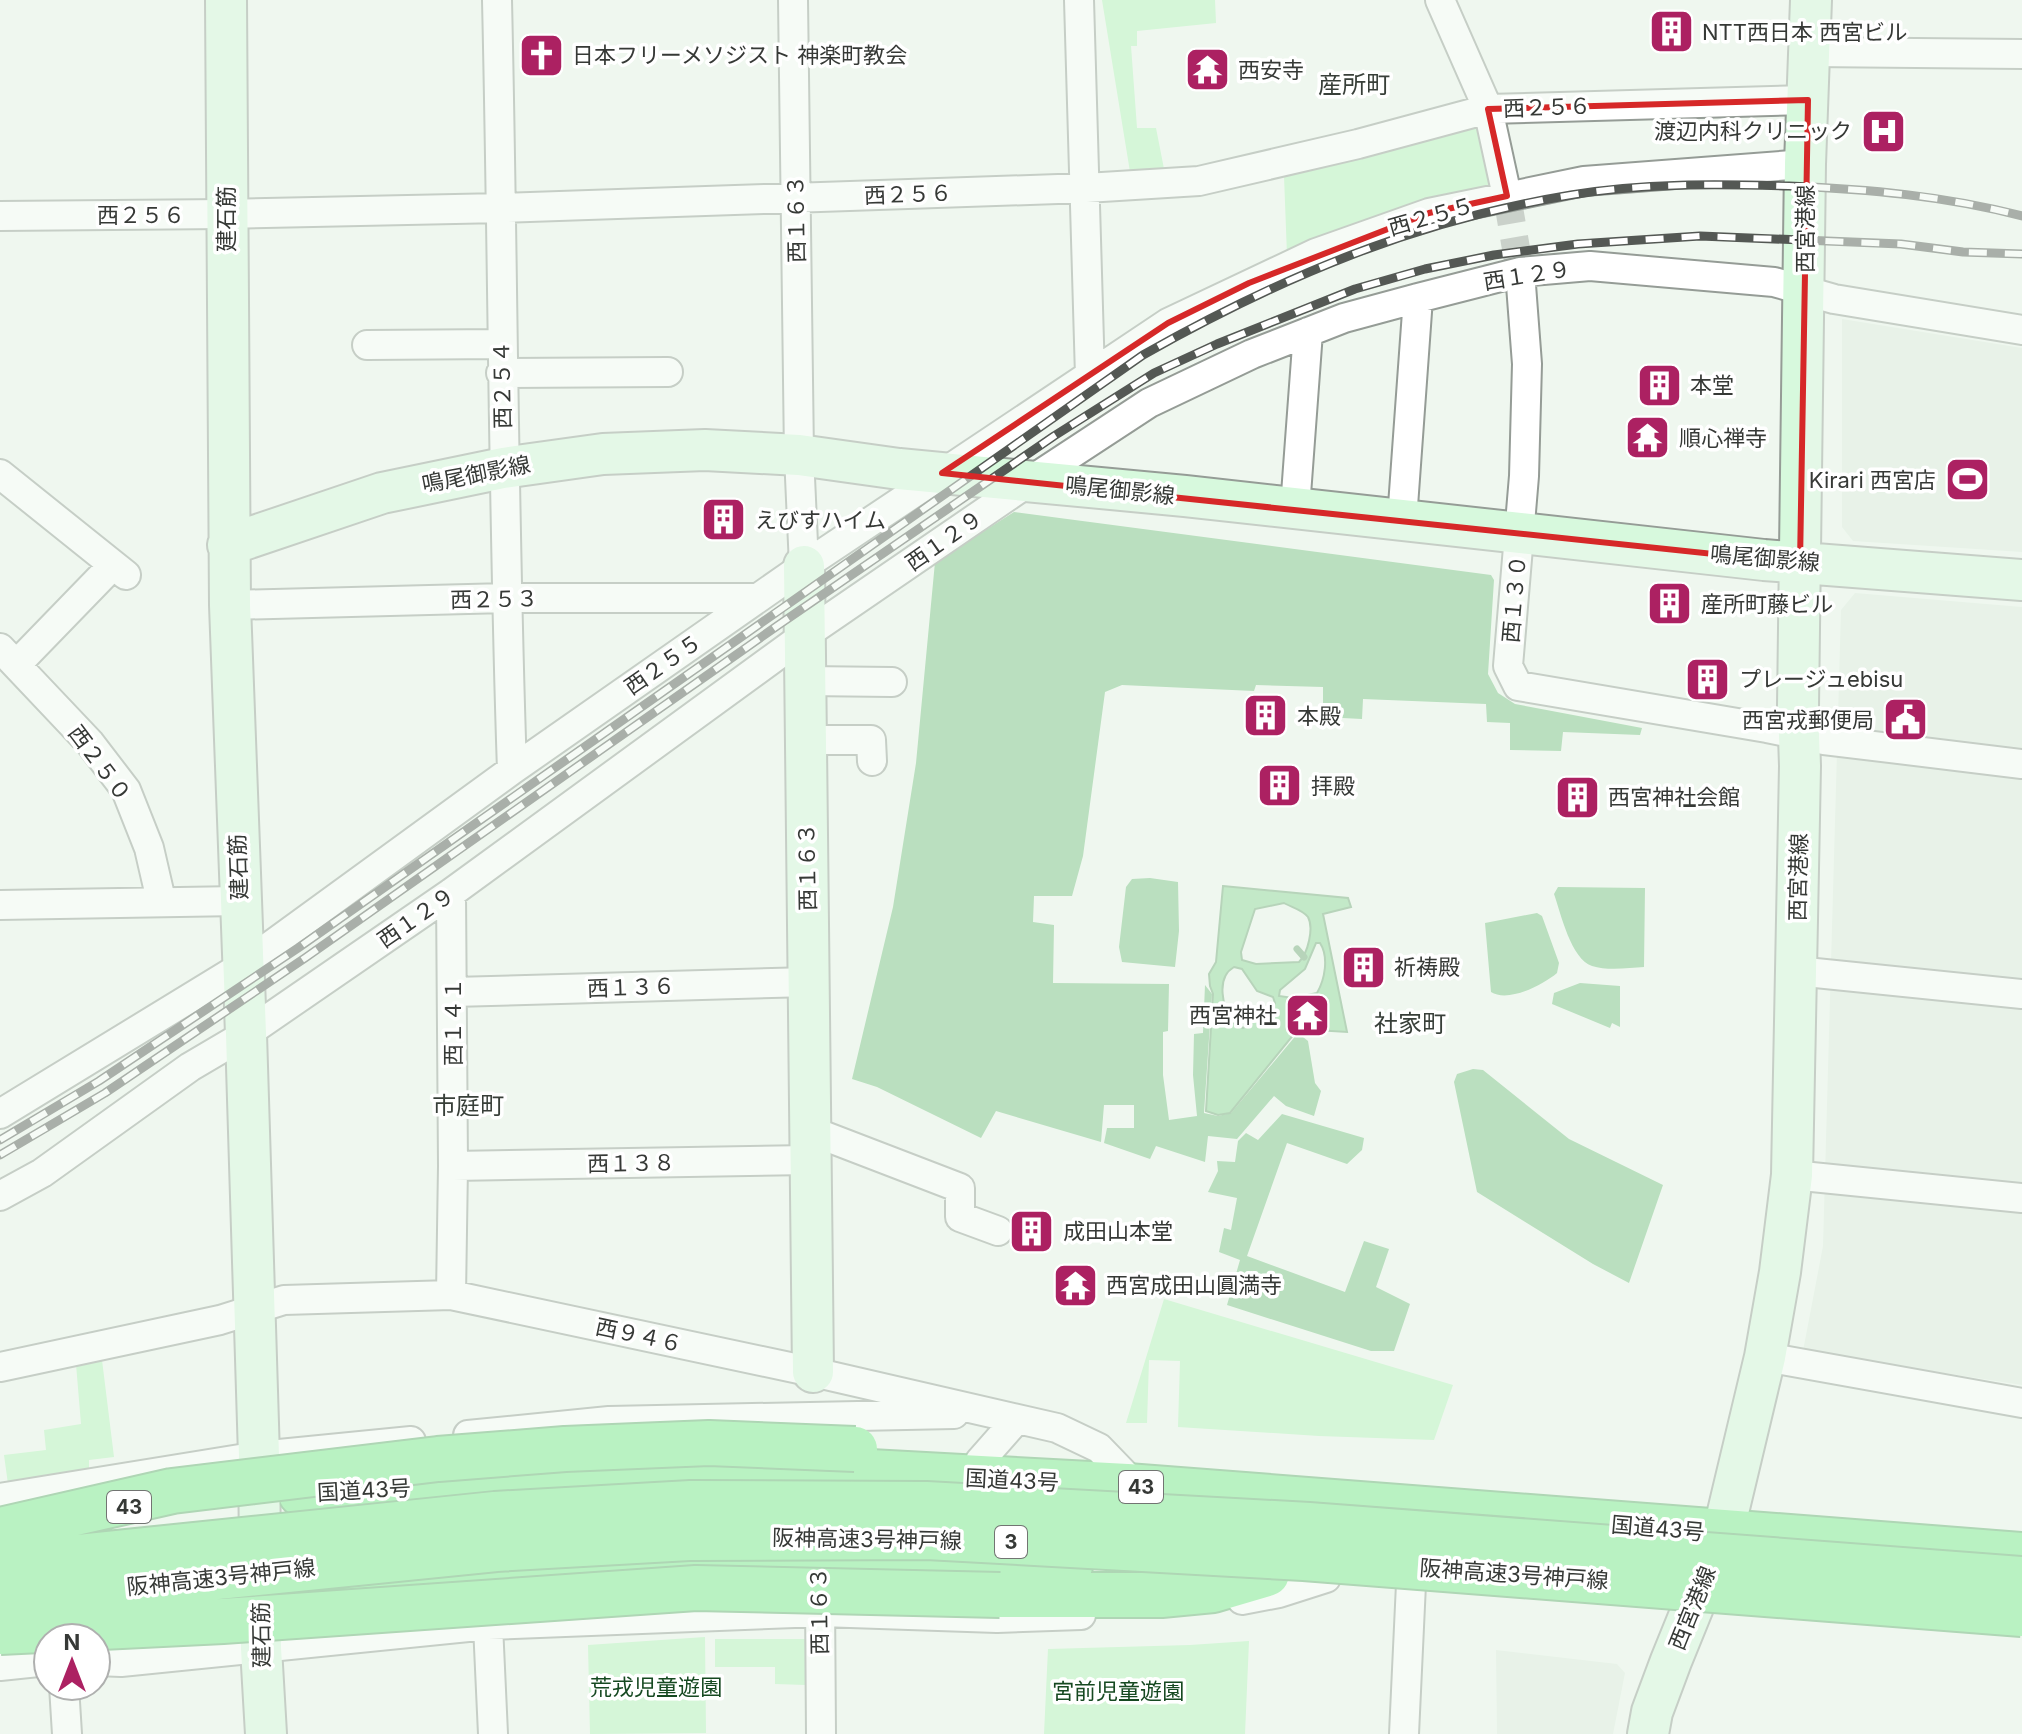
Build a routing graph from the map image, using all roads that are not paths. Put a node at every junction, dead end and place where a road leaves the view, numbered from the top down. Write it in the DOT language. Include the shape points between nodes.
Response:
graph roads {
  1 [pos="226,0"];
  2 [pos="497,0"];
  3 [pos="793,0"];
  4 [pos="1079,0"];
  5 [pos="1440,0"];
  6 [pos="1811,0"];
  7 [pos="1810,52"];
  8 [pos="2022,54"];
  9 [pos="1808,100"];
  10 [pos="1488,109"];
  11 [pos="1805,164"];
  12 [pos="1086,188"];
  13 [pos="1507,196"];
  14 [pos="796,197"];
  15 [pos="502,208"];
  16 [pos="225,214"];
  17 [pos="0,216"];
  18 [pos="1520,272"];
  19 [pos="1805,290"];
  20 [pos="1418,298"];
  21 [pos="2022,330"];
  22 [pos="1308,332"];
  23 [pos="501,344"];
  24 [pos="367,345"];
  25 [pos="668,372"];
  26 [pos="501,373"];
  27 [pos="1090,376"];
  28 [pos="799,455"];
  29 [pos="503,468"];
  30 [pos="942,473"];
  31 [pos="0,474"];
  32 [pos="1030,481"];
  33 [pos="1295,508"];
  34 [pos="1402,520"];
  35 [pos="1520,533"];
  36 [pos="228,545"];
  37 [pos="1800,563"];
  38 [pos="804,566"];
  39 [pos="2022,580"];
  40 [pos="507,598"];
  41 [pos="758,598"];
  42 [pos="230,605"];
  43 [pos="805,635"];
  44 [pos="8,656"];
  45 [pos="806,681"];
  46 [pos="892,682"];
  47 [pos="1799,735"];
  48 [pos="805,740"];
  49 [pos="872,761"];
  50 [pos="2022,764"];
  51 [pos="512,770"];
  52 [pos="451,893"];
  53 [pos="161,900"];
  54 [pos="239,901"];
  55 [pos="0,905"];
  56 [pos="244,965"];
  57 [pos="1796,971"];
  58 [pos="810,982"];
  59 [pos="453,992"];
  60 [pos="2022,994"];
  61 [pos="246,1034"];
  62 [pos="0,1114"];
  63 [pos="809,1145"];
  64 [pos="453,1166"];
  65 [pos="1792,1175"];
  66 [pos="0,1196"];
  67 [pos="2022,1198"];
  68 [pos="998,1231"];
  69 [pos="451,1295"];
  70 [pos="254,1310"];
  71 [pos="1765,1357"];
  72 [pos="0,1367"];
  73 [pos="813,1372"];
  74 [pos="2022,1403"];
  75 [pos="1004,1416"];
  76 [pos="811,1419"];
  77 [pos="980,1461"];
  78 [pos="815,1469"];
  79 [pos="259,1476"];
  80 [pos="1128,1478"];
  81 [pos="1261,1496"];
  82 [pos="0,1498"];
  83 [pos="0,1517"];
  84 [pos="0,1528"];
  85 [pos="1723,1533"];
  86 [pos="2022,1555"];
  87 [pos="818,1562"];
  88 [pos="0,1565"];
  89 [pos="1267,1574"];
  90 [pos="1326,1578"];
  91 [pos="2022,1579"];
  92 [pos="1411,1584"];
  93 [pos="260,1593"];
  94 [pos="1691,1608"];
  95 [pos="821,1612"];
  96 [pos="2022,1614"];
  97 [pos="2,1615"];
  98 [pos="488,1625"];
  99 [pos="2022,1631"];
  100 [pos="261,1648"];
  101 [pos="112,1662"];
  102 [pos="32,1663"];
  103 [pos="0,1666"];
  104 [pos="65,1702"];
  105 [pos="67,1734"];
  106 [pos="266,1734"];
  107 [pos="493,1734"];
  108 [pos="821,1734"];
  109 [pos="1404,1734"];
  110 [pos="1648,1734"];
  1 -- 16 [label="street, 建石筋"];
  2 -- 15 [label="street, 西２５４"];
  3 -- 14 [label="street, 西１６３"];
  4 -- 12 [label="street"];
  5 -- 10 [label="street"];
  6 -- 7 [label="street, 西宮港線"];
  7 -- 8 [label="street"];
  7 -- 9 [label="street, 西宮港線"];
  9 -- 10 [label="street, 西２５６"];
  9 -- 11 [label="street, 西宮港線"];
  10 -- 12 [label="street, 西２５６" via="1199,181"];
  10 -- 13 [label="street"];
  11 -- 13 [label="street, 西２５５" via="1584,181"];
  11 -- 19 [label="street, 西宮港線"];
  12 -- 14 [label="street, 西２５６"];
  12 -- 27 [label="street"];
  13 -- 27 [label="street, 西２５５" via="1429,213 1316,253 1168,323"];
  14 -- 15 [label="street, 西２５６"];
  14 -- 28 [label="street, 西１６３"];
  15 -- 16 [label="street, 西２５６"];
  15 -- 23 [label="street, 西２５４"];
  16 -- 17 [label="street, 西２５６"];
  16 -- 36 [label="street, 建石筋"];
  18 -- 19 [label="street, 西１２９" via="1604,267 1774,282"];
  18 -- 20 [label="street, 西１２９"];
  18 -- 35 [label="street, 西１３０" via="1527,364"];
  19 -- 21 [label="street, 西１２９"];
  19 -- 37 [label="street, 西宮港線"];
  20 -- 22 [label="street, 西１２９"];
  20 -- 34 [label="street"];
  22 -- 32 [label="street, 西１２９" via="1149,403"];
  22 -- 33 [label="street"];
  23 -- 24 [label="street"];
  23 -- 26 [label="street, 西２５４"];
  25 -- 26 [label="street"];
  26 -- 29 [label="street, 西２５４"];
  27 -- 30 [label="street, 西２５５"];
  28 -- 29 [label="street, 鳴尾御影線" via="705,450 603,454"];
  28 -- 30 [label="street, 鳴尾御影線"];
  28 -- 38 [label="street, 西１６３"];
  29 -- 36 [label="street, 鳴尾御影線" via="382,493"];
  29 -- 40 [label="street, 西２５４"];
  30 -- 32 [label="street, 鳴尾御影線"];
  30 -- 38 [label="street, 西２５５"];
  31 -- 44 [label="street" via="120,570"];
  32 -- 33 [label="street, 鳴尾御影線"];
  32 -- 43 [label="street, 西１２９"];
  33 -- 34 [label="street, 鳴尾御影線"];
  34 -- 35 [label="street, 鳴尾御影線"];
  35 -- 37 [label="street, 鳴尾御影線"];
  35 -- 47 [label="street, 西１３０" via="1508,666 1518,686"];
  36 -- 42 [label="street, 建石筋"];
  37 -- 39 [label="street, 鳴尾御影線"];
  37 -- 47 [label="street, 西宮港線"];
  38 -- 41 [label="street, 西２５５"];
  38 -- 43 [label="street, 西１６３"];
  40 -- 41 [label="street, 西２５３"];
  40 -- 42 [label="street, 西２５３"];
  40 -- 51 [label="street, 西２５４"];
  41 -- 51 [label="street, 西２５５"];
  42 -- 54 [label="street, 建石筋"];
  43 -- 45 [label="street, 西１６３"];
  43 -- 52 [label="street, 西１２９"];
  44 -- 53 [label="street, 西２５０" via="90,743 126,790 149,848"];
  45 -- 46 [label="street"];
  45 -- 48 [label="street, 西１６３"];
  47 -- 50 [label="street"];
  47 -- 57 [label="street, 西宮港線"];
  48 -- 49 [label="street" via="871,740"];
  48 -- 58 [label="street, 西１６３"];
  51 -- 56 [label="street, 西２５５"];
  52 -- 59 [label="street, 西１４１"];
  52 -- 61 [label="street, 西１２９"];
  53 -- 54 [label="street"];
  53 -- 55 [label="street"];
  54 -- 56 [label="street, 建石筋"];
  56 -- 61 [label="street, 建石筋"];
  56 -- 62 [label="street, 西２５５"];
  57 -- 60 [label="street"];
  57 -- 65 [label="street, 西宮港線"];
  58 -- 59 [label="street, 西１３６"];
  58 -- 63 [label="street, 西１６３"];
  59 -- 64 [label="street, 西１４１"];
  61 -- 66 [label="street, 西１２９"];
  61 -- 70 [label="street, 建石筋"];
  63 -- 64 [label="street, 西１３８"];
  63 -- 68 [label="street" via="960,1188 960,1217"];
  63 -- 73 [label="street, 西１６３"];
  64 -- 69 [label="street, 西１４１"];
  65 -- 67 [label="street"];
  65 -- 71 [label="street, 西宮港線"];
  69 -- 70 [label="street, 西９４６" via="284,1300"];
  69 -- 73 [label="street, 西９４６"];
  70 -- 72 [label="street, 西９４６"];
  70 -- 79 [label="street, 建石筋"];
  71 -- 74 [label="street"];
  71 -- 85 [label="street, 西宮港線"];
  73 -- 75 [label="street, 西９４６"];
  73 -- 76 [label="street, 西１６３"];
  75 -- 76 [label="street"];
  75 -- 77 [label="street"];
  75 -- 80 [label="street, 西９４６" via="1079,1436"];
  76 -- 78 [label="street, 西１６３"];
  76 -- 79 [label="street" via="609,1421"];
  77 -- 80 [label="highway"];
  77 -- 84 [label="highway, bridge" via="709,1443 565,1449 172,1491"];
  78 -- 79 [label="highway, 国道43号 / 43" via="537,1480"];
  78 -- 81 [label="highway, 国道43号 / 43"];
  78 -- 87 [label="street, 西１６３"];
  79 -- 82 [label="street"];
  79 -- 83 [label="highway, 国道43号 / 43"];
  79 -- 93 [label="street, 建石筋"];
  80 -- 81 [label="street"];
  81 -- 85 [label="highway, 国道43号 / 43"];
  84 -- 97 [label="street"];
  85 -- 86 [label="highway, 国道43号 / 43"];
  85 -- 94 [label="street, 西宮港線"];
  87 -- 89 [label="highway"];
  87 -- 93 [label="highway" via="645,1562"];
  87 -- 95 [label="street, 西１６３"];
  88 -- 91 [label="highway, 阪神高速3号神戸線 / 3, bridge" via="510,1513 691,1503 926,1504 1309,1525"];
  89 -- 90 [label="highway"];
  89 -- 97 [label="highway, bridge" via="1213,1590 1161,1595 696,1588 223,1621"];
  90 -- 92 [label="highway"];
  90 -- 95 [label="street" via="1279,1593 1184,1608 997,1618"];
  92 -- 94 [label="highway"];
  92 -- 109 [label="street"];
  93 -- 97 [label="highway"];
  93 -- 100 [label="street, 建石筋"];
  94 -- 99 [label="highway"];
  94 -- 110 [label="street, 西宮港線"];
  95 -- 98 [label="street"];
  95 -- 108 [label="street, 西１６３"];
  96 -- 97 [label="highway, 阪神高速3号神戸線 / 3, bridge" via="1304,1558 927,1537 689,1538 496,1549"];
  98 -- 100 [label="street"];
  98 -- 107 [label="street"];
  100 -- 101 [label="street"];
  100 -- 106 [label="street, 建石筋"];
  102 -- 103 [label="street"];
  104 -- 105 [label="street"];
}
